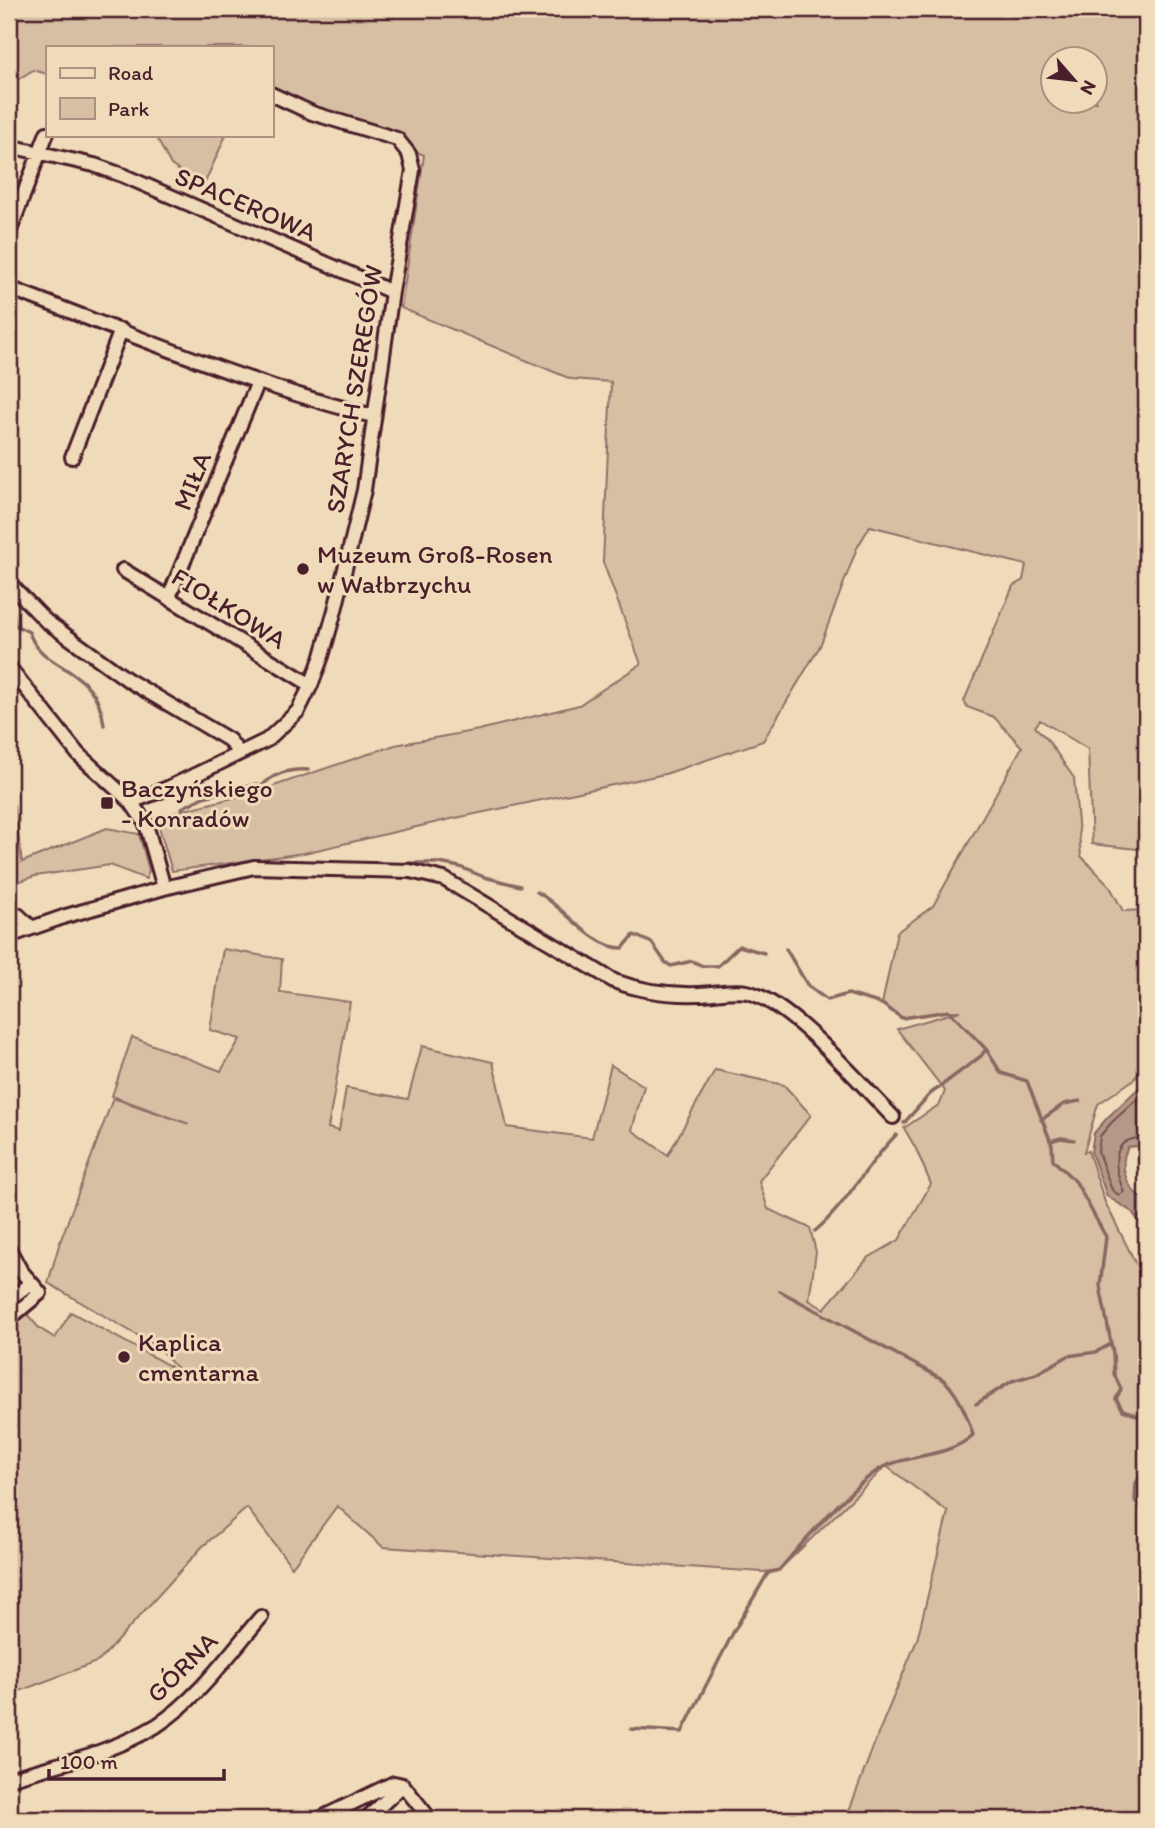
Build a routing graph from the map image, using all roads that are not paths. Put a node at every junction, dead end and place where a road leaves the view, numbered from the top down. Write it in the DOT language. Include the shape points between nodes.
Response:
graph roads {
  1 [pos="273,95"];
  2 [pos="46,136"];
  3 [pos="9,146"];
  4 [pos="39,154"];
  5 [pos="9,233"];
  6 [pos="9,288"];
  7 [pos="392,292"];
  8 [pos="121,330"];
  9 [pos="258,382"];
  10 [pos="373,416"];
  11 [pos="72,457"];
  12 [pos="123,570"];
  13 [pos="9,583"];
  14 [pos="169,597"];
  15 [pos="9,667"];
  16 [pos="311,685"];
  17 [pos="239,753"];
  18 [pos="131,802"];
  19 [pos="164,888"];
  20 [pos="9,919"];
  21 [pos="32,928"];
  22 [pos="9,936"];
  23 [pos="893,1117"];
  24 [pos="9,1249"];
  25 [pos="35,1288"];
  26 [pos="9,1299"];
  27 [pos="9,1319"];
  28 [pos="261,1617"];
  29 [pos="9,1779"];
  30 [pos="403,1785"];
  31 [pos="319,1819"];
  32 [pos="366,1819"];
  33 [pos="430,1819"];
  1 -- 7 [label="street, SZARYCH SZEREGÓW" via="312,113 397,139 409,154 413,170"];
  2 -- 4 [label="street"];
  3 -- 4 [label="street, SPACEROWA"];
  4 -- 5 [label="street"];
  4 -- 7 [label="street, SPACEROWA" via="122,175"];
  6 -- 8 [label="street"];
  7 -- 10 [label="street, SZARYCH SZEREGÓW"];
  8 -- 9 [label="street"];
  8 -- 11 [label="street"];
  9 -- 10 [label="street"];
  9 -- 14 [label="street, MIŁA"];
  10 -- 16 [label="street, SZARYCH SZEREGÓW" via="359,512"];
  12 -- 14 [label="street, FIOŁKOWA"];
  13 -- 17 [label="street" via="46,621 137,686 229,740"];
  14 -- 16 [label="street, FIOŁKOWA"];
  15 -- 18 [label="street" via="78,754"];
  16 -- 17 [label="street, SZARYCH SZEREGÓW" via="286,725"];
  17 -- 18 [label="street, SZARYCH SZEREGÓW"];
  18 -- 19 [label="street" via="146,824"];
  19 -- 21 [label="street"];
  19 -- 23 [label="street" via="254,867 410,871 444,879 614,981 671,994 746,992 777,1005"];
  20 -- 21 [label="street" via="18,915"];
  21 -- 22 [label="street"];
  24 -- 25 [label="street"];
  25 -- 26 [label="street"];
  25 -- 27 [label="street"];
  28 -- 29 [label="street, GÓRNA" via="194,1693 156,1726 110,1748"];
  30 -- 31 [label="street" via="394,1783"];
  30 -- 32 [label="street"];
  30 -- 33 [label="street"];
}
